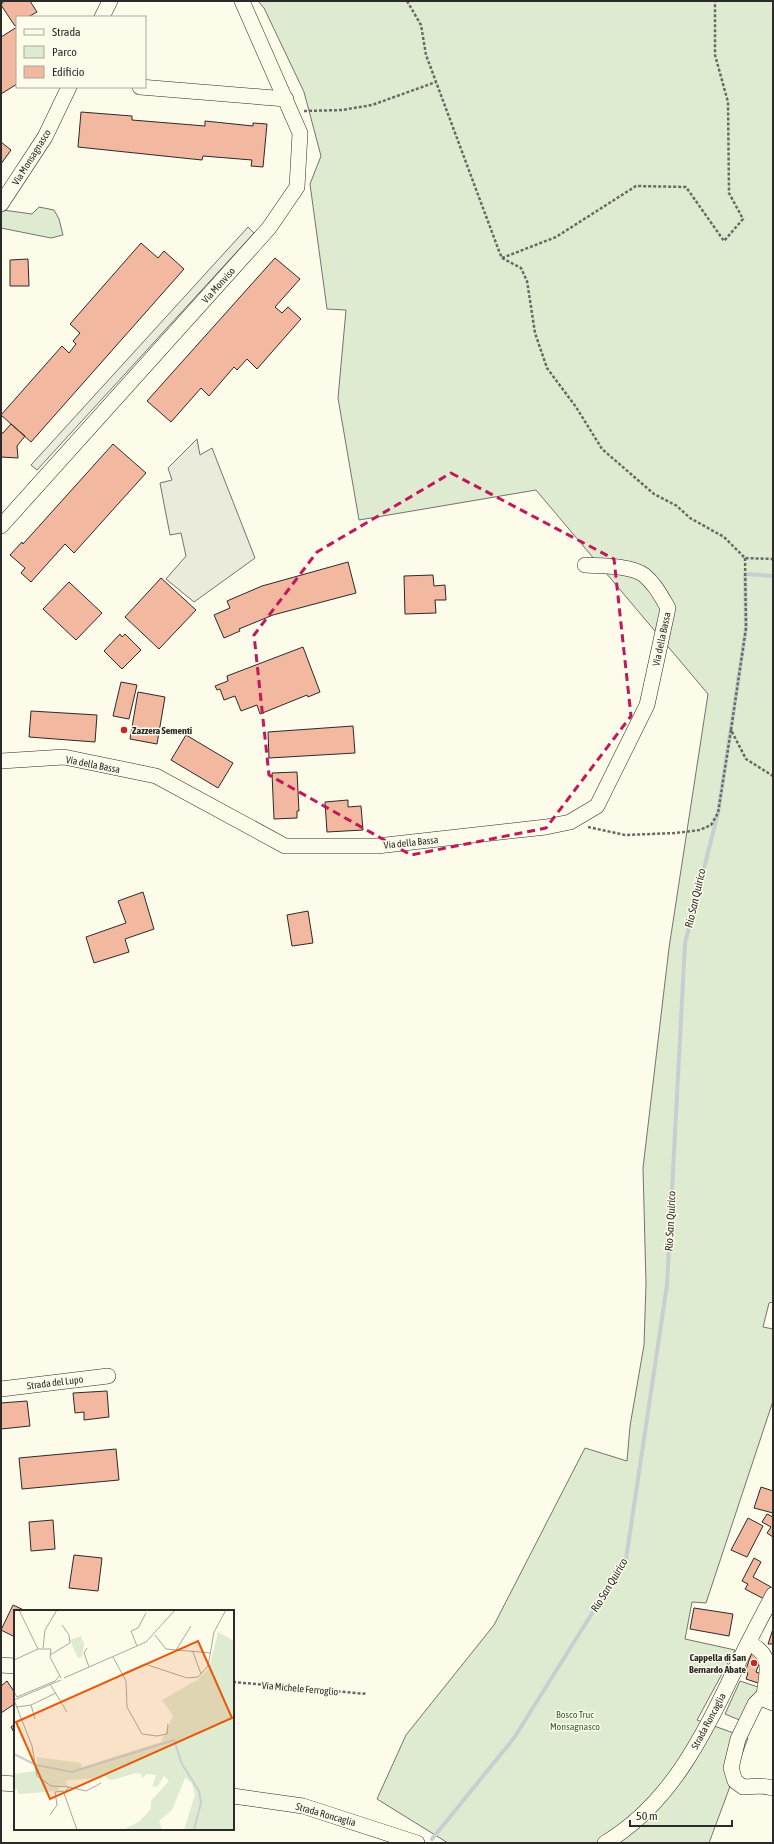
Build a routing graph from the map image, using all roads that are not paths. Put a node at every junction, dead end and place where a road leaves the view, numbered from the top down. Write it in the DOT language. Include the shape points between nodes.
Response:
graph roads {
  1 [pos="110,1"];
  2 [pos="242,1"];
  3 [pos="102,16"];
  4 [pos="69,88"];
  5 [pos="146,88"];
  6 [pos="289,105"];
  7 [pos="1,204"];
  8 [pos="1,526"];
  9 [pos="585,565"];
  10 [pos="1,761"];
  11 [pos="108,1376"];
  12 [pos="1,1388"];
  13 [pos="773,1595"];
  14 [pos="748,1643"];
  15 [pos="1,1665"];
  16 [pos="14,1666"];
  17 [pos="768,1699"];
  18 [pos="1,1783"];
  19 [pos="14,1784"];
  20 [pos="773,1788"];
  21 [pos="234,1796"];
  22 [pos="417,1843"];
  23 [pos="605,1843"];
  1 -- 3 [label="street"];
  2 -- 6 [label="street, Via Monviso"];
  4 -- 7 [label="street, Via Monsagnasco" via="45,137"];
  5 -- 6 [label="street"];
  6 -- 8 [label="street, Via Monviso" via="300,133 297,187 269,228"];
  9 -- 10 [label="street, Via della Bassa" via="617,566 642,574 655,587 668,608 647,705 596,806 570,822 546,827 376,846 286,846 156,776 64,758"];
  11 -- 12 [label="street, Strada del Lupo"];
  13 -- 14 [label="street, Strada Roncaglia"];
  14 -- 17 [label="street" via="758,1647 765,1656"];
  14 -- 23 [label="street, Strada Roncaglia" via="686,1763 668,1789 643,1815"];
  15 -- 16 [label="street"];
  17 -- 20 [label="street" via="755,1704 738,1739 731,1768 735,1781 743,1787"];
  18 -- 19 [label="street"];
  21 -- 22 [label="street, Strada Roncaglia" via="303,1806"];
}
